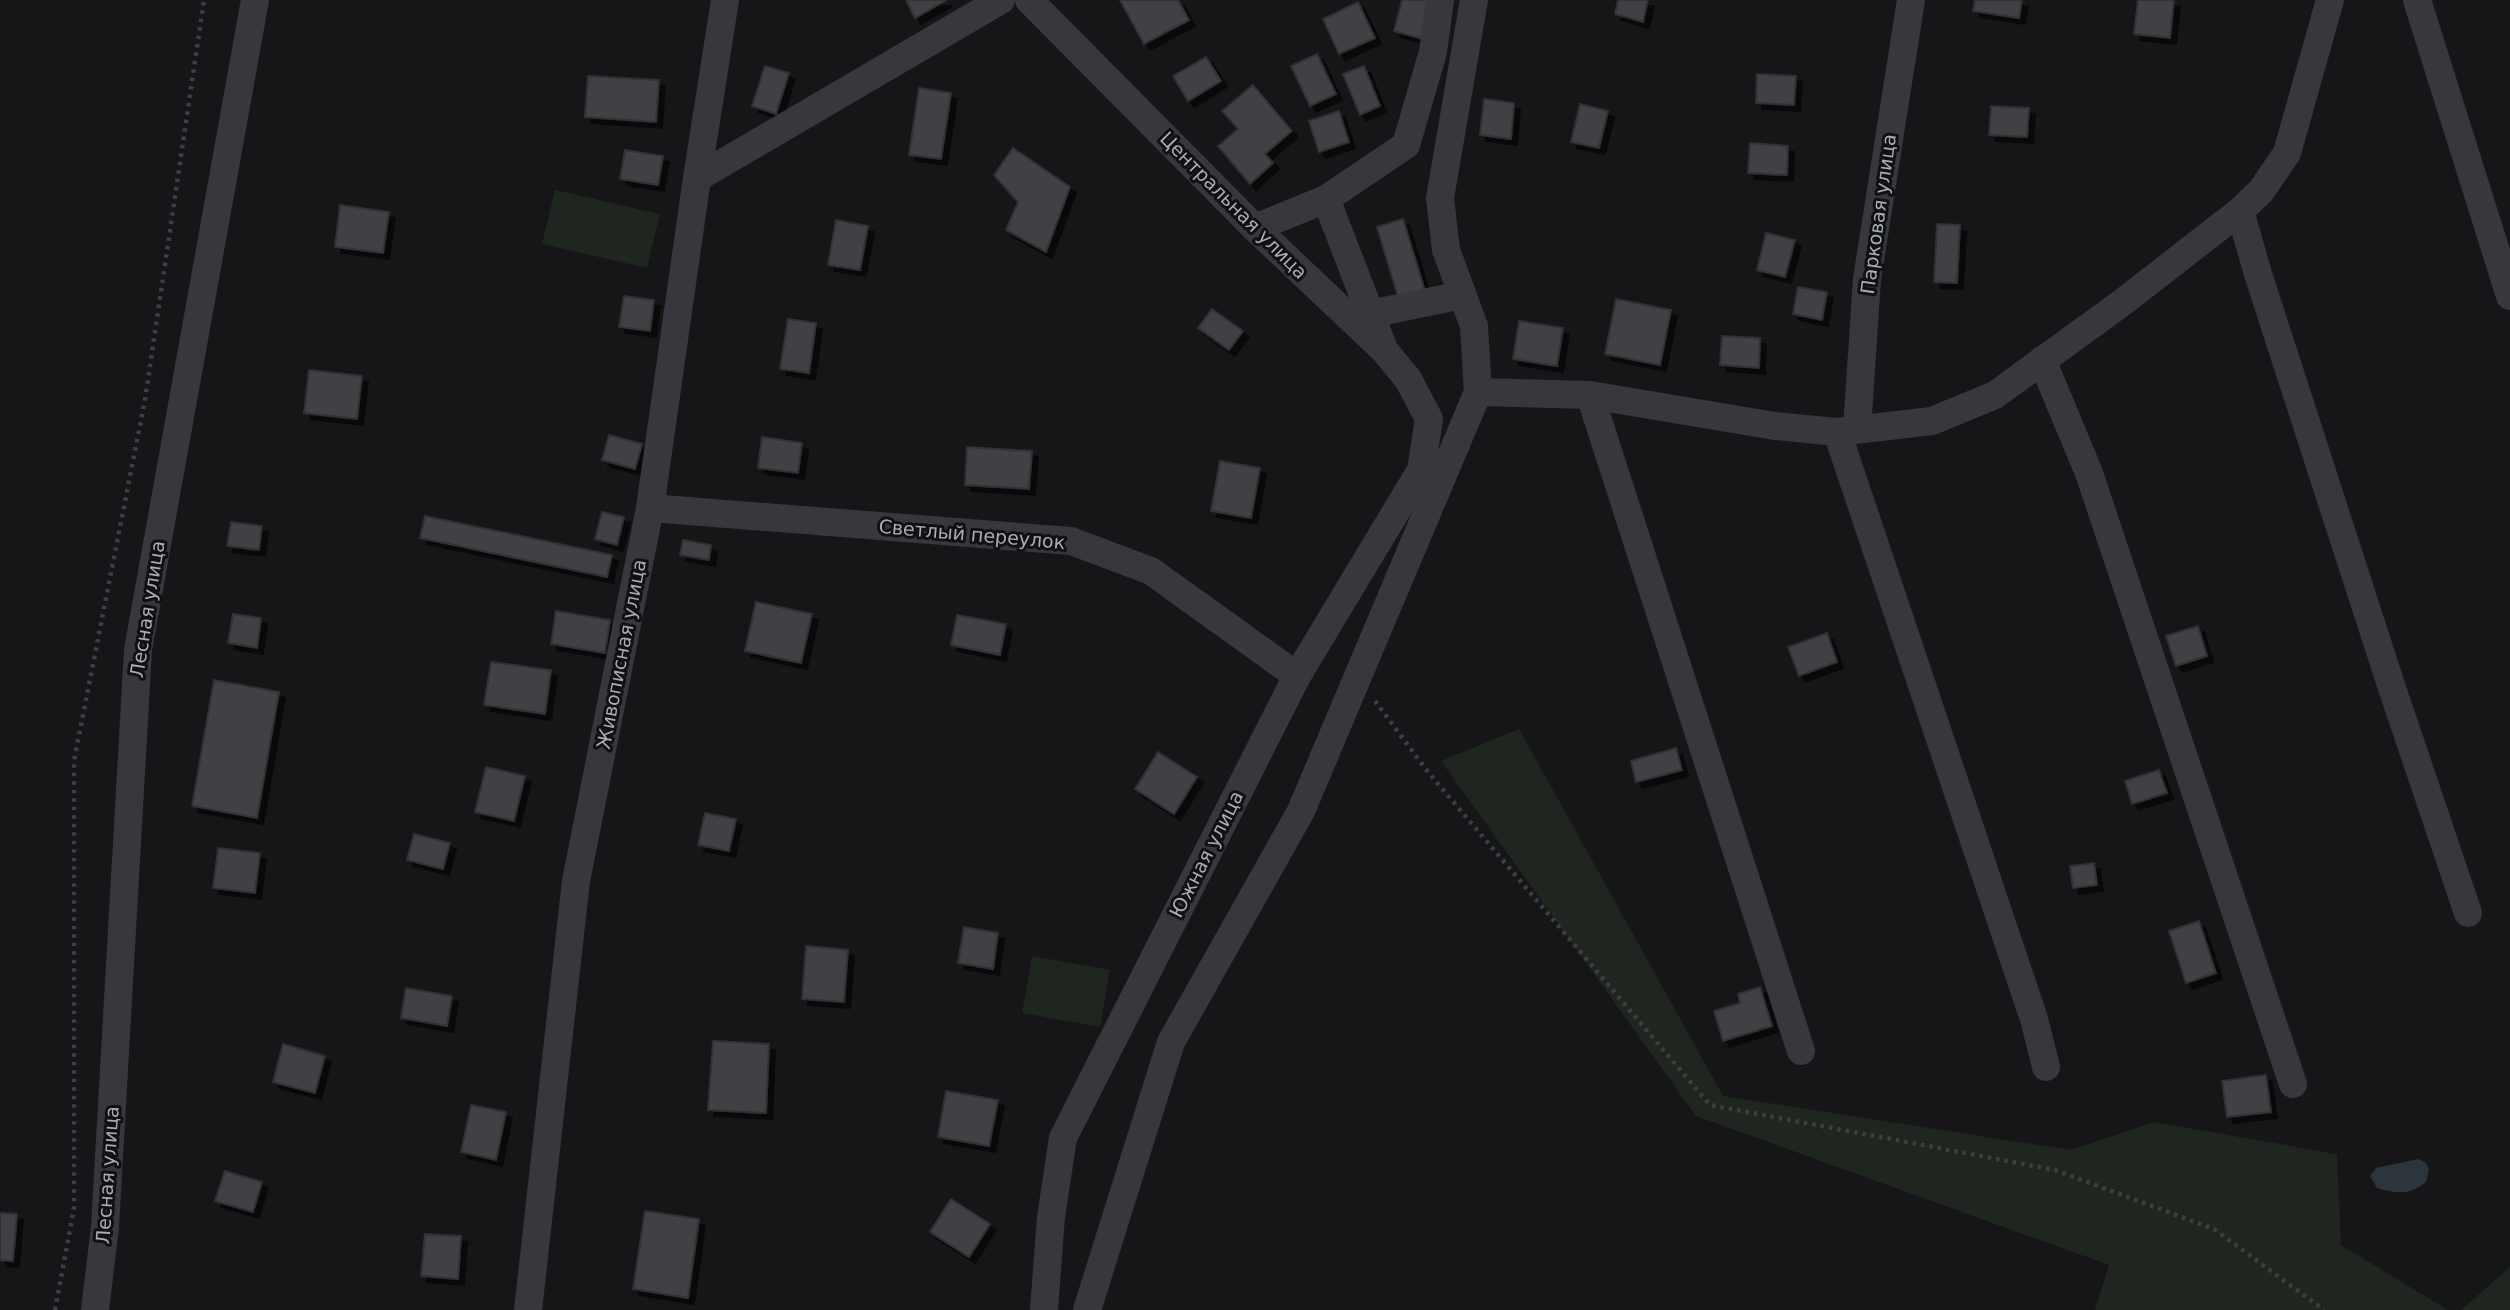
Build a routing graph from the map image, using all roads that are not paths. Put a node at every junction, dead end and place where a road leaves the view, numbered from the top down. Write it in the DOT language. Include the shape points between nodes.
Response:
graph roads {
  1 [pos="255,0"];
  2 [pos="725,0"];
  3 [pos="1001,0"];
  4 [pos="1029,0"];
  5 [pos="1440,0"];
  6 [pos="1474,0"];
  7 [pos="1911,0"];
  8 [pos="2330,0"];
  9 [pos="2417,0"];
  10 [pos="697,178"];
  11 [pos="1326,200"];
  12 [pos="2240,211"];
  13 [pos="1255,229"];
  14 [pos="1462,295"];
  15 [pos="2510,296"];
  16 [pos="1370,314"];
  17 [pos="1384,350"];
  18 [pos="2042,360"];
  19 [pos="1478,392"];
  20 [pos="1590,395"];
  21 [pos="1429,419"];
  22 [pos="1847,430"];
  23 [pos="650,508"];
  24 [pos="1297,676"];
  25 [pos="2468,913"];
  26 [pos="1801,1051"];
  27 [pos="2046,1067"];
  28 [pos="2293,1084"];
  29 [pos="95,1310"];
  30 [pos="528,1310"];
  31 [pos="1044,1310"];
  32 [pos="1087,1310"];
  1 -- 29 [label="street, Лесная улица" via="138,650 105,1227"];
  2 -- 10 [label="street, Живописная улица"];
  3 -- 10 [label="street"];
  4 -- 13 [label="street, Центральная улица"];
  5 -- 11 [label="street" via="1433,52 1406,145"];
  6 -- 14 [label="street" via="1440,198 1446,250"];
  7 -- 22 [label="street, Парковая улица"];
  8 -- 12 [label="street" via="2287,153"];
  9 -- 15 [label="street"];
  10 -- 23 [label="street, Живописная улица"];
  11 -- 13 [label="street"];
  11 -- 16 [label="street"];
  12 -- 18 [label="street"];
  12 -- 25 [label="street"];
  13 -- 17 [label="street, Центральная улица"];
  14 -- 16 [label="street"];
  14 -- 19 [label="street" via="1474,326"];
  16 -- 17 [label="street"];
  17 -- 21 [label="street, Центральная улица" via="1408,379"];
  18 -- 22 [label="street" via="1996,395 1932,421"];
  18 -- 28 [label="street" via="2089,473"];
  19 -- 20 [label="street"];
  19 -- 32 [label="street" via="1301,811 1171,1042"];
  20 -- 22 [label="street" via="1775,426"];
  20 -- 26 [label="street"];
  21 -- 24 [label="street, Южная улица" via="1421,470"];
  22 -- 27 [label="street"];
  23 -- 24 [label="street, Светлый переулок" via="1071,541 1151,571"];
  23 -- 30 [label="street, Живописная улица" via="576,881"];
  24 -- 31 [label="street, Южная улица" via="1063,1138"];
}
